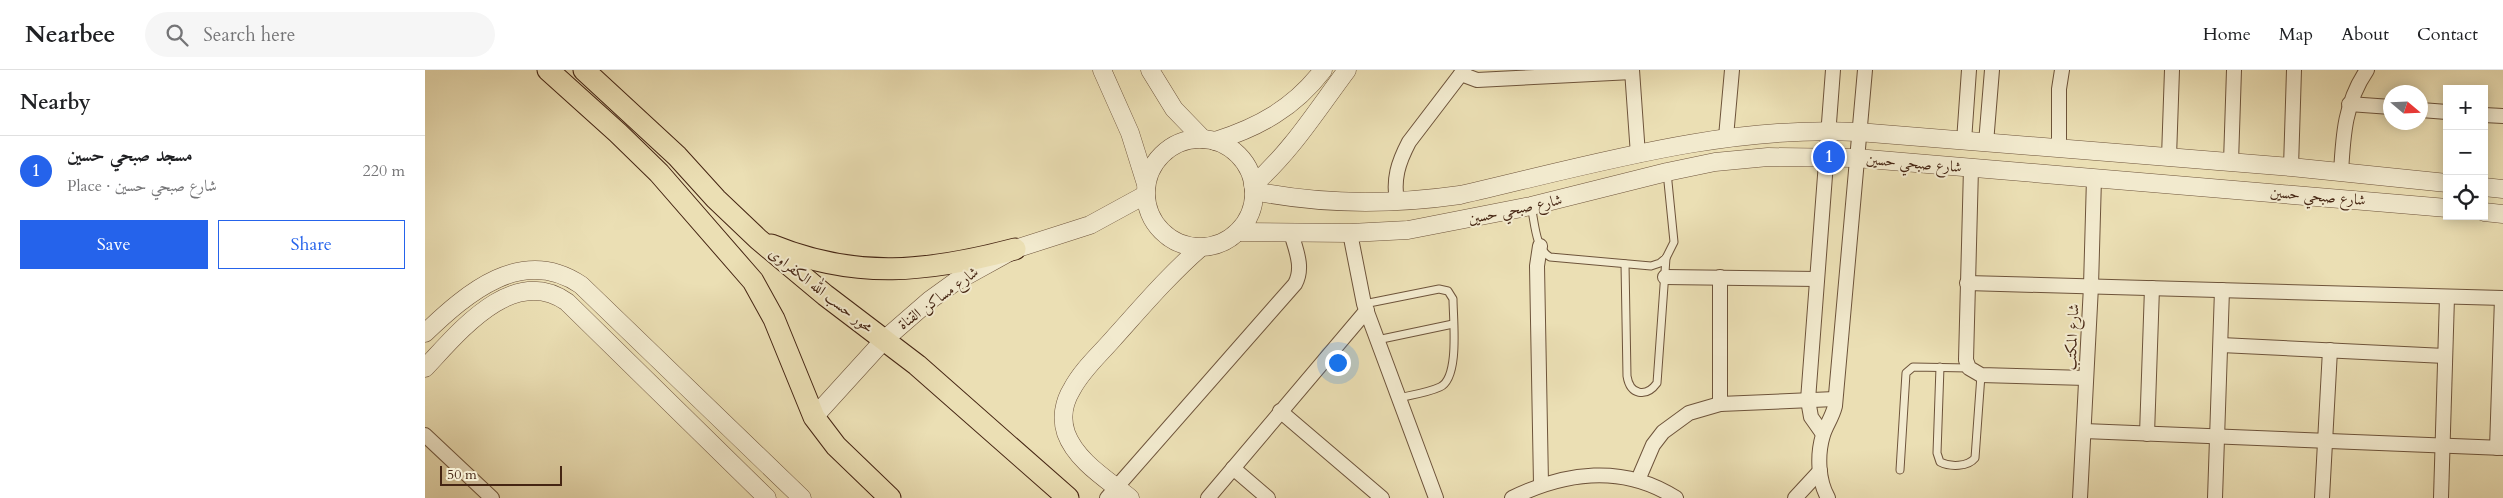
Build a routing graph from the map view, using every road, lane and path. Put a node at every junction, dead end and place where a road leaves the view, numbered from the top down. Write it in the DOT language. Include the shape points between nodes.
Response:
graph roads {
  1 [pos="547,70"];
  2 [pos="584,70"];
  3 [pos="1102,70"];
  4 [pos="1150,70"];
  5 [pos="1347,70"];
  6 [pos="1732,70"];
  7 [pos="1833,70"];
  8 [pos="1865,70"];
  9 [pos="1969,70"];
  10 [pos="1992,70"];
  11 [pos="2062,70"];
  12 [pos="2172,70"];
  13 [pos="2234,70"];
  14 [pos="2294,70"];
  15 [pos="2367,70"];
  16 [pos="1632,71"];
  17 [pos="1462,72"];
  18 [pos="1317,73"];
  19 [pos="2349,104"];
  20 [pos="2383,107"];
  21 [pos="2428,111"];
  22 [pos="2443,112"];
  23 [pos="2488,115"];
  24 [pos="2503,116"];
  25 [pos="1830,131"];
  26 [pos="1858,132"];
  27 [pos="1726,137"];
  28 [pos="1209,140"];
  29 [pos="1964,141"];
  30 [pos="1986,143"];
  31 [pos="2059,149"];
  32 [pos="1639,155"];
  33 [pos="1827,156"];
  34 [pos="2169,157"];
  35 [pos="1856,158"];
  36 [pos="2231,162"];
  37 [pos="2291,167"];
  38 [pos="1971,168"];
  39 [pos="1667,172"];
  40 [pos="2341,172"];
  41 [pos="2093,178"];
  42 [pos="2443,183"];
  43 [pos="2488,187"];
  44 [pos="1254,188"];
  45 [pos="2503,189"];
  46 [pos="1146,190"];
  47 [pos="1397,202"];
  48 [pos="1531,206"];
  49 [pos="2443,208"];
  50 [pos="2488,212"];
  51 [pos="2503,214"];
  52 [pos="1237,232"];
  53 [pos="1291,232"];
  54 [pos="1349,233"];
  55 [pos="758,239"];
  56 [pos="1540,246"];
  57 [pos="1199,248"];
  58 [pos="1015,249"];
  59 [pos="1667,258"];
  60 [pos="1625,264"];
  61 [pos="521,272"];
  62 [pos="1665,277"];
  63 [pos="1720,278"];
  64 [pos="1817,279"];
  65 [pos="1967,283"];
  66 [pos="2091,286"];
  67 [pos="2152,288"];
  68 [pos="2223,290"];
  69 [pos="527,291"];
  70 [pos="2447,297"];
  71 [pos="2503,298"];
  72 [pos="1365,307"];
  73 [pos="1453,324"];
  74 [pos="425,333"];
  75 [pos="884,340"];
  76 [pos="1377,340"];
  77 [pos="2221,345"];
  78 [pos="2330,350"];
  79 [pos="2445,356"];
  80 [pos="1939,367"];
  81 [pos="425,368"];
  82 [pos="1969,368"];
  83 [pos="1981,375"];
  84 [pos="2086,378"];
  85 [pos="1398,398"];
  86 [pos="1835,399"];
  87 [pos="1808,400"];
  88 [pos="1720,404"];
  89 [pos="1281,411"];
  90 [pos="814,417"];
  91 [pos="2084,431"];
  92 [pos="1823,434"];
  93 [pos="2147,434"];
  94 [pos="425,435"];
  95 [pos="2217,437"];
  96 [pos="2325,441"];
  97 [pos="2442,446"];
  98 [pos="2500,448"];
  99 [pos="1233,468"];
  100 [pos="1900,470"];
  101 [pos="1820,471"];
  102 [pos="1638,480"];
  103 [pos="1541,484"];
  104 [pos="1118,494"];
  105 [pos="492,498"];
  106 [pos="767,498"];
  107 [pos="803,498"];
  108 [pos="889,498"];
  109 [pos="1068,498"];
  110 [pos="1208,498"];
  111 [pos="1268,498"];
  112 [pos="1382,498"];
  113 [pos="1436,498"];
  114 [pos="1512,498"];
  115 [pos="1676,498"];
  116 [pos="1795,498"];
  117 [pos="1827,498"];
  118 [pos="2080,498"];
  119 [pos="2215,498"];
  120 [pos="2322,498"];
  121 [pos="2441,498"];
  1 -- 90 [label="main road" via="598,113 659,173 753,281 775,319"];
  2 -- 55 [label="main road, محور حسب الله الكفراوى" via="664,143"];
  3 -- 46 [label="street" via="1130,132"];
  4 -- 28 [label="street" via="1175,109"];
  5 -- 44 [label="street" via="1287,152"];
  6 -- 27 [label="street"];
  7 -- 25 [label="street"];
  8 -- 26 [label="street"];
  9 -- 29 [label="street"];
  10 -- 30 [label="street"];
  11 -- 31 [label="street"];
  12 -- 34 [label="street"];
  13 -- 36 [label="street"];
  14 -- 37 [label="street"];
  15 -- 19 [label="street"];
  16 -- 17 [label="street" via="1477,80"];
  16 -- 32 [label="street"];
  17 -- 47 [label="street" via="1403,154 1395,176"];
  18 -- 28 [label="street" via="1303,93 1276,115 1244,132"];
  19 -- 20 [label="street"];
  19 -- 40 [label="street"];
  21 -- 22 [label="street"];
  23 -- 24 [label="street"];
  25 -- 26 [label="street, شارع صبحي حسين"];
  25 -- 27 [label="street, شارع صبحي حسين"];
  25 -- 33 [label="street"];
  26 -- 29 [label="street, شارع صبحي حسين"];
  26 -- 35 [label="street"];
  27 -- 32 [label="street, شارع صبحي حسين"];
  28 -- 44 [label="street" via="1226,145 1245,162"];
  28 -- 46 [label="street" via="1181,142 1171,147 1155,163"];
  29 -- 30 [label="street, شارع صبحي حسين"];
  30 -- 31 [label="street, شارع صبحي حسين"];
  31 -- 34 [label="street, شارع صبحي حسين"];
  32 -- 47 [label="street, شارع صبحي حسين" via="1460,195"];
  33 -- 35 [label="street, شارع صبحي حسين"];
  33 -- 39 [label="street, شارع صبحي حسين" via="1745,158"];
  33 -- 64 [label="street"];
  34 -- 36 [label="street, شارع صبحي حسين"];
  35 -- 38 [label="street, شارع صبحي حسين"];
  35 -- 86 [label="street"];
  36 -- 37 [label="street, شارع صبحي حسين"];
  37 -- 40 [label="street, شارع صبحي حسين"];
  38 -- 41 [label="street, شارع صبحي حسين"];
  38 -- 65 [label="street"];
  39 -- 48 [label="street, شارع صبحي حسين"];
  39 -- 59 [label="lane" via="1674,242"];
  40 -- 42 [label="street, شارع صبحي حسين"];
  41 -- 49 [label="street, شارع صبحي حسين"];
  41 -- 66 [label="street, شارع المكتب"];
  43 -- 45 [label="street"];
  44 -- 47 [label="street, شارع صبحي حسين" via="1308,200"];
  44 -- 52 [label="street" via="1250,213"];
  46 -- 57 [label="street" via="1151,218 1166,236"];
  46 -- 58 [label="street, شارع مساكن القناة" via="1090,225"];
  48 -- 54 [label="street, شارع صبحي حسين" via="1437,226"];
  48 -- 56 [label="lane"];
  50 -- 51 [label="street"];
  52 -- 53 [label="street, شارع صبحي حسين"];
  52 -- 57 [label="street" via="1220,244"];
  53 -- 54 [label="street, شارع صبحي حسين"];
  53 -- 104 [label="street" via="1299,263 1295,284"];
  54 -- 72 [label="street"];
  55 -- 58 [label="main road" via="812,259 869,269 936,267"];
  55 -- 75 [label="main road, محور حسب الله الكفراوى"];
  56 -- 60 [label="lane" via="1545,255 1556,259"];
  56 -- 103 [label="street" via="1537,266"];
  57 -- 104 [label="street" via="1078,378 1065,404 1066,432 1072,445"];
  58 -- 75 [label="street, شارع مساكن القناة" via="955,282"];
  59 -- 60 [label="lane" via="1651,266"];
  59 -- 62 [label="lane"];
  60 -- 62 [label="lane" via="1627,376 1635,392 1644,394 1657,383"];
  61 -- 69 [label="street"];
  61 -- 74 [label="street" via="467,295"];
  61 -- 107 [label="street" via="551,270 581,286"];
  62 -- 63 [label="street"];
  63 -- 64 [label="street"];
  63 -- 88 [label="street"];
  64 -- 87 [label="street"];
  65 -- 66 [label="street"];
  65 -- 82 [label="street" via="1966,360"];
  66 -- 67 [label="street"];
  66 -- 84 [label="street, شارع المكتب"];
  67 -- 68 [label="street"];
  67 -- 93 [label="street"];
  68 -- 70 [label="street"];
  68 -- 77 [label="street"];
  69 -- 81 [label="street" via="499,300 478,314"];
  69 -- 106 [label="street" via="552,293 567,302"];
  70 -- 71 [label="street"];
  70 -- 79 [label="street"];
  71 -- 98 [label="street"];
  72 -- 73 [label="lane" via="1443,289 1453,299"];
  72 -- 76 [label="street"];
  72 -- 89 [label="street"];
  73 -- 76 [label="lane"];
  73 -- 85 [label="lane" via="1453,368 1449,379 1440,387"];
  75 -- 90 [label="street, شارع مساكن القناة"];
  75 -- 109 [label="main road, محور حسب الله الكفراوى" via="917,365"];
  76 -- 85 [label="street"];
  77 -- 78 [label="street"];
  77 -- 95 [label="street"];
  78 -- 79 [label="street"];
  78 -- 96 [label="street"];
  79 -- 97 [label="street"];
  80 -- 82 [label="lane"];
  80 -- 83 [label="lane" via="1937,453 1940,462 1945,464 1967,465 1975,458"];
  80 -- 100 [label="lane" via="1913,367 1906,373"];
  82 -- 83 [label="street"];
  83 -- 84 [label="street"];
  84 -- 91 [label="street, شارع المكتب"];
  85 -- 113 [label="street"];
  86 -- 87 [label="street"];
  86 -- 92 [label="street" via="1833,416"];
  87 -- 88 [label="street"];
  87 -- 92 [label="street" via="1811,417"];
  88 -- 102 [label="street" via="1689,413 1663,432 1653,445"];
  89 -- 99 [label="street"];
  89 -- 112 [label="street"];
  90 -- 108 [label="main road" via="836,446"];
  91 -- 93 [label="street"];
  91 -- 118 [label="street, شارع المكتب"];
  92 -- 101 [label="street" via="1819,452"];
  93 -- 95 [label="street"];
  94 -- 105 [label="street"];
  95 -- 96 [label="street"];
  95 -- 119 [label="street"];
  96 -- 97 [label="street"];
  96 -- 120 [label="street"];
  97 -- 98 [label="street"];
  97 -- 121 [label="street"];
  99 -- 110 [label="street"];
  99 -- 111 [label="street"];
  101 -- 116 [label="street"];
  101 -- 117 [label="street"];
  102 -- 103 [label="street" via="1584,475"];
  102 -- 115 [label="street"];
  103 -- 114 [label="street"];
}
